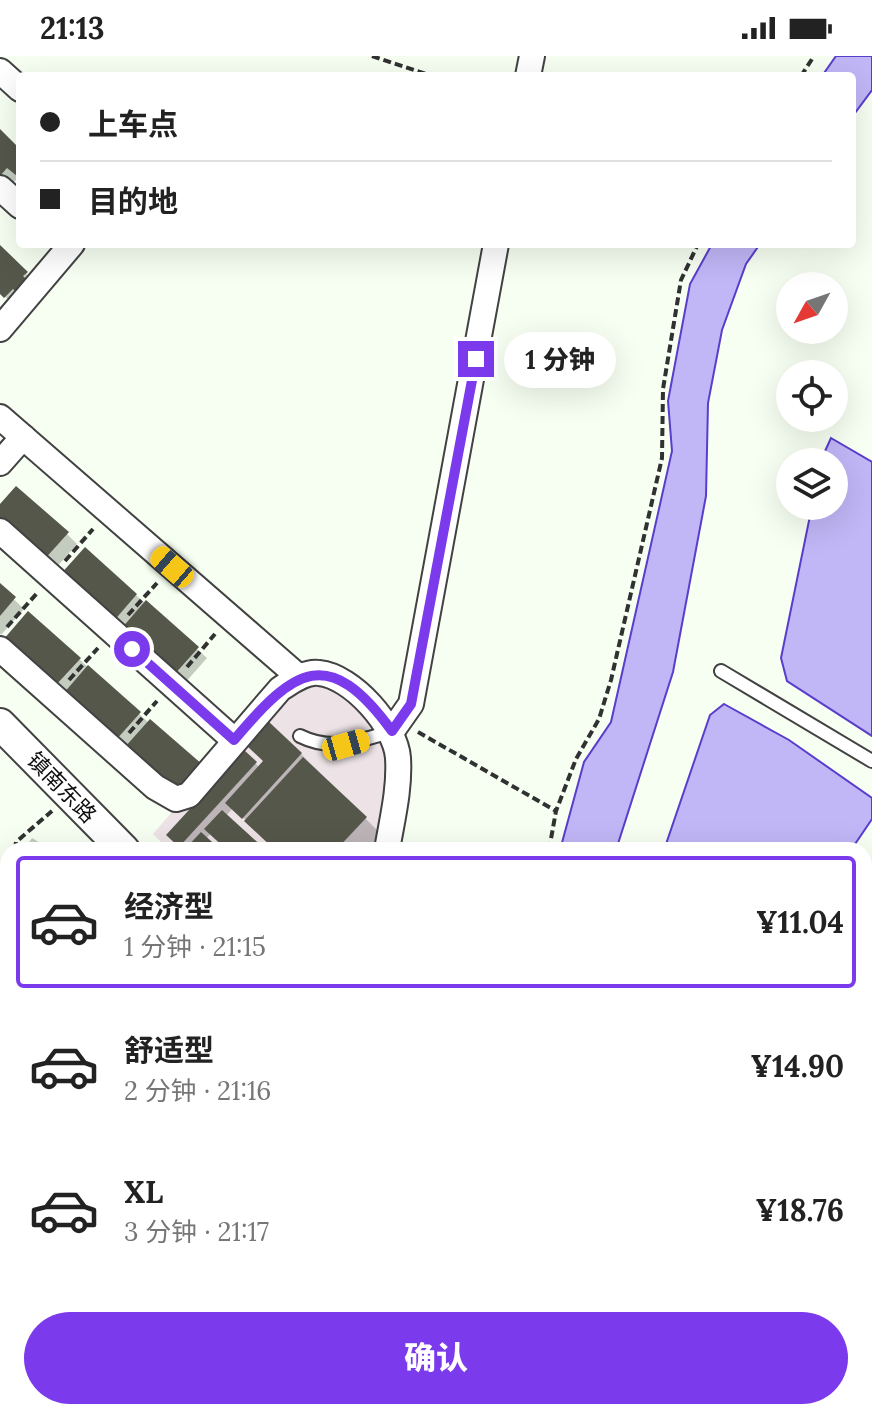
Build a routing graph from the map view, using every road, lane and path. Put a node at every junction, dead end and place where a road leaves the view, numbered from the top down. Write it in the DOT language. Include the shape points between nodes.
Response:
graph roads {
  1 [pos="372,56"];
  2 [pos="0,71"];
  3 [pos="420,72"];
  4 [pos="16,85"];
  5 [pos="0,188"];
  6 [pos="16,202"];
  7 [pos="65,248"];
  8 [pos="495,248"];
  9 [pos="696,248"];
  10 [pos="3,317"];
  11 [pos="0,417"];
  12 [pos="23,437"];
  13 [pos="0,463"];
  14 [pos="0,531"];
  15 [pos="0,649"];
  16 [pos="721,671"];
  17 [pos="299,677"];
  18 [pos="0,724"];
  19 [pos="392,731"];
  20 [pos="300,736"];
  21 [pos="234,740"];
  22 [pos="872,761"];
  23 [pos="57,806"];
  24 [pos="556,811"];
  25 [pos="16,842"];
  26 [pos="116,842"];
  27 [pos="388,842"];
  28 [pos="550,842"];
  1 -- 3 [label="path"];
  2 -- 4 [label="street"];
  5 -- 6 [label="street"];
  7 -- 10 [label="street"];
  8 -- 19 [label="street" via="411,704"];
  9 -- 24 [label="path" via="681,280 663,389 662,458 611,680 599,719"];
  11 -- 12 [label="street"];
  12 -- 13 [label="street"];
  12 -- 17 [label="street"];
  14 -- 21 [label="street"];
  15 -- 21 [label="street" via="155,787 176,799 189,795"];
  16 -- 22 [label="lane"];
  17 -- 19 [label="street" via="318,672 339,680 376,710"];
  17 -- 21 [label="street" via="280,689"];
  18 -- 26 [label="street, 镇南东路"];
  19 -- 20 [label="lane" via="346,745 316,744"];
  19 -- 24 [label="path" via="424,733"];
  19 -- 27 [label="street" via="398,785"];
  23 -- 25 [label="path"];
  24 -- 28 [label="path"];
}
